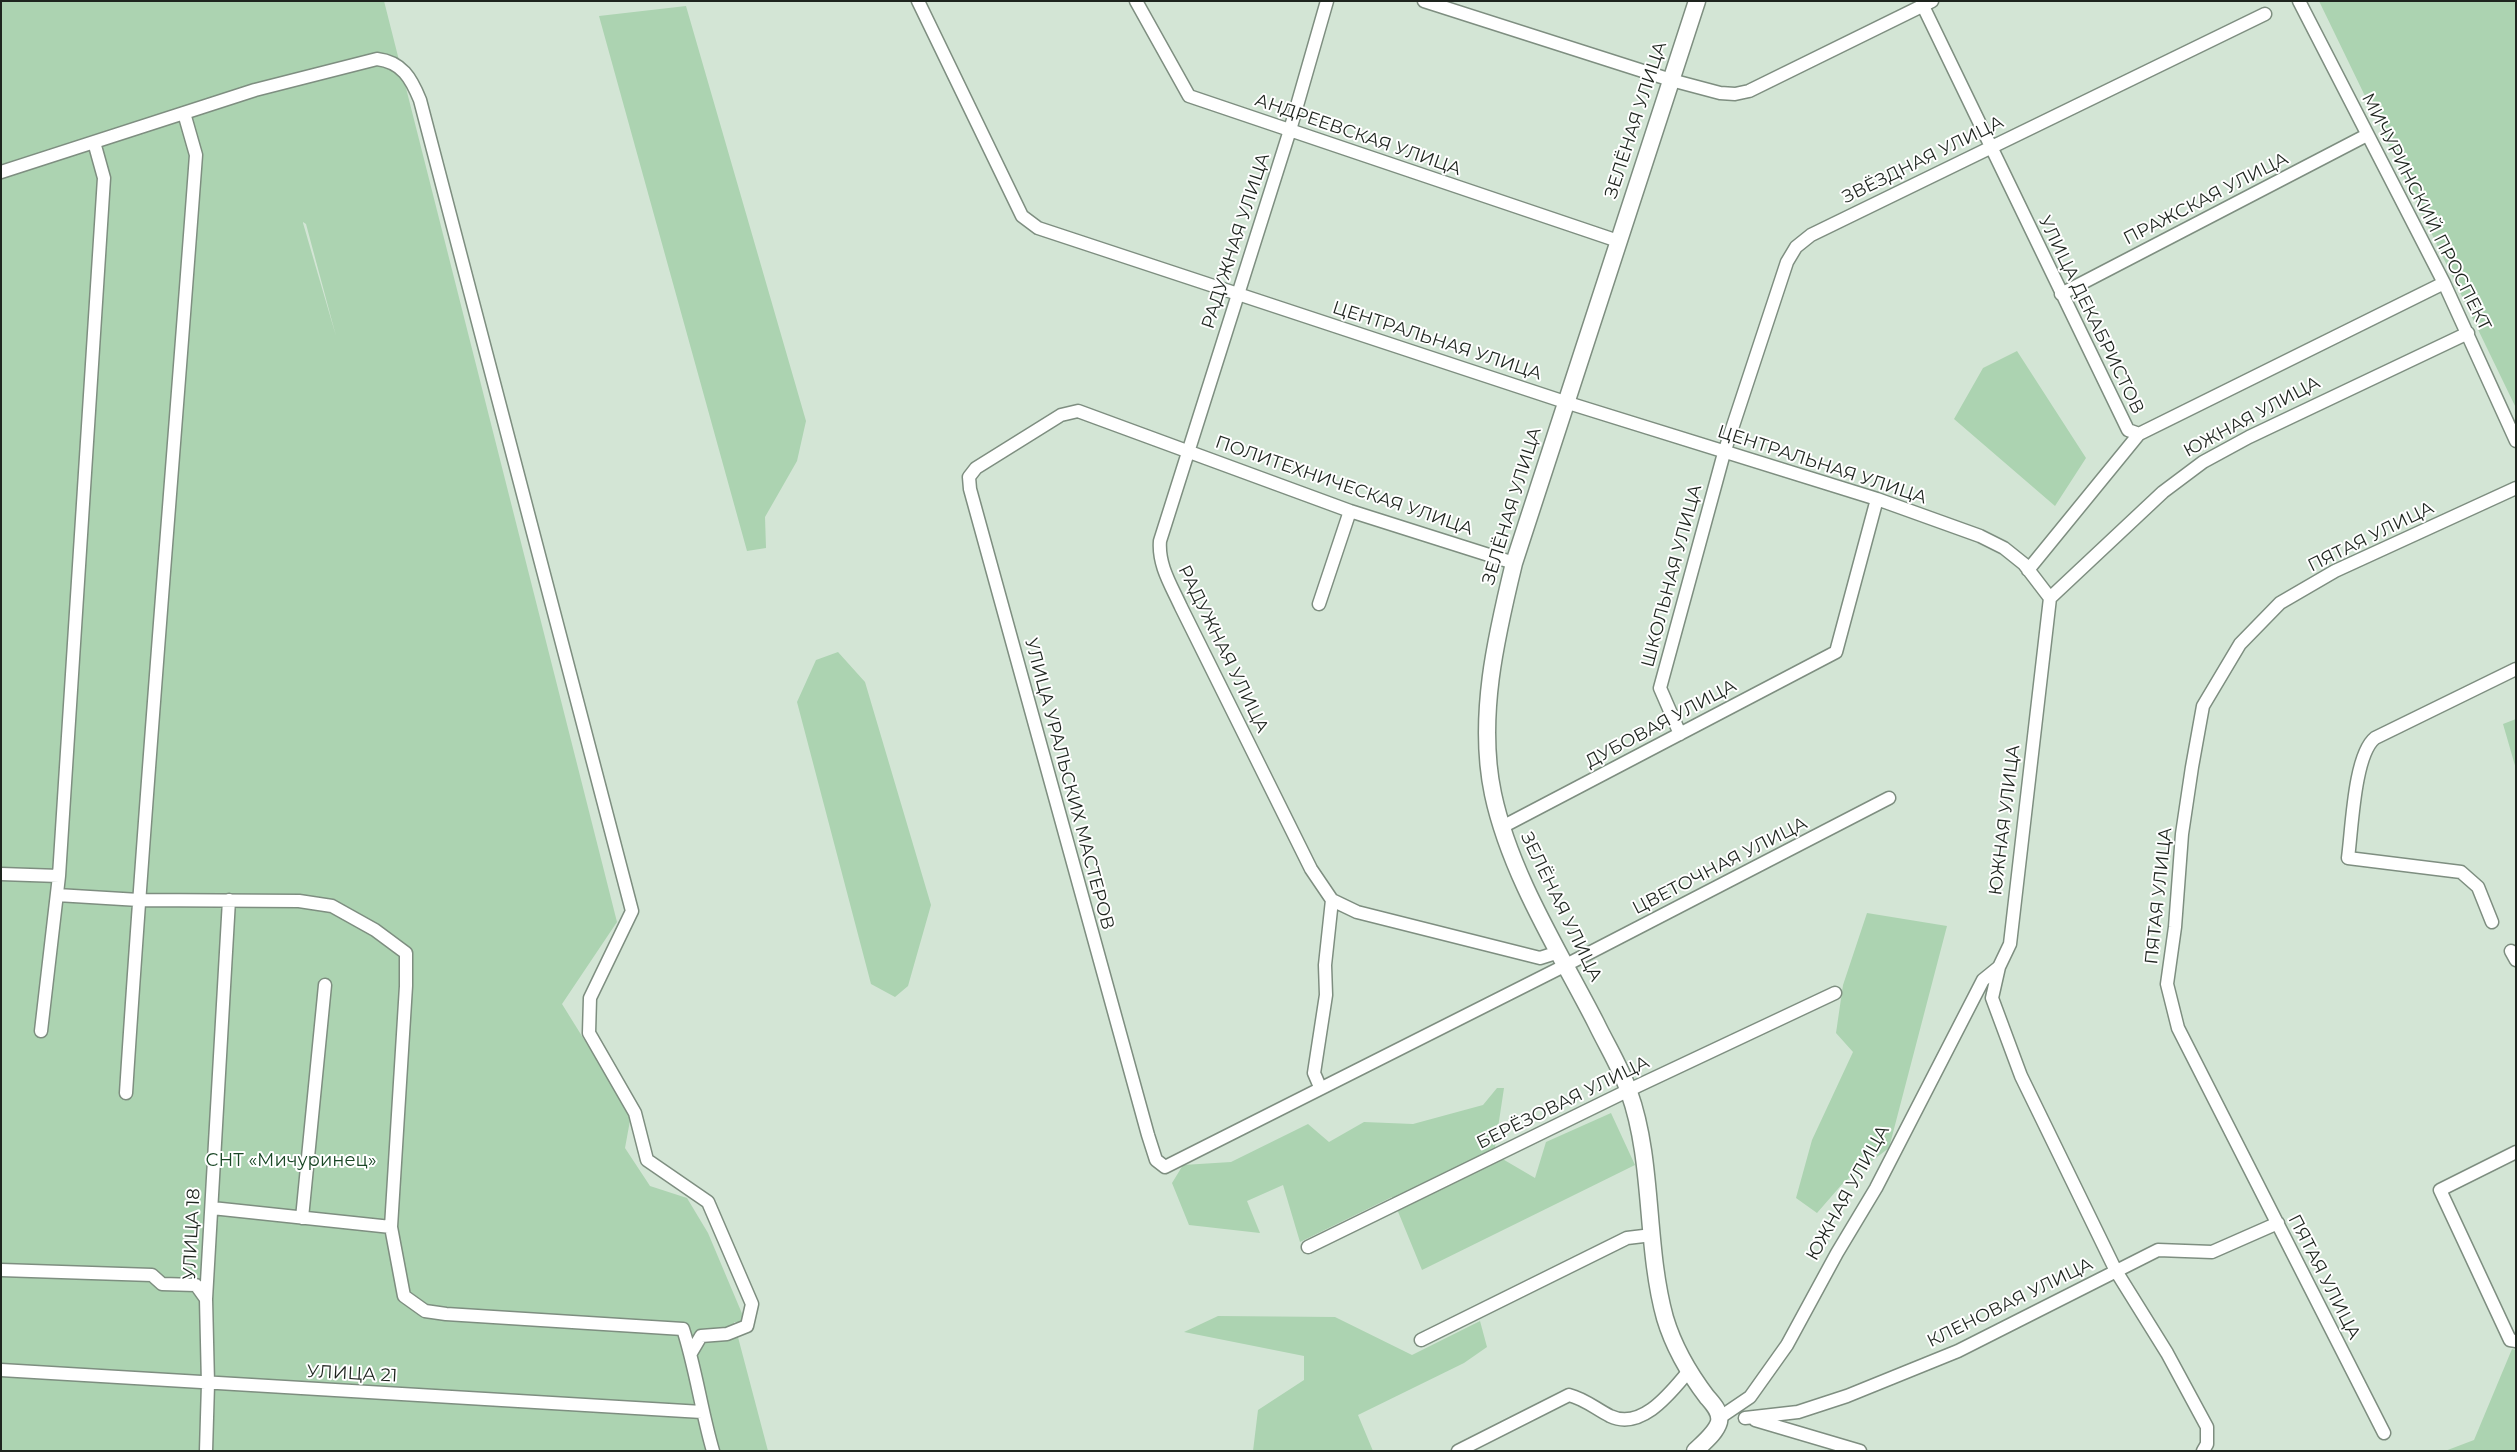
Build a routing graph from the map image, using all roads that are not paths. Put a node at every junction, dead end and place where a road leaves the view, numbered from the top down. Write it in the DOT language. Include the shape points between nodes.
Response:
graph roads {
  1 [pos="918,1"];
  2 [pos="1136,1"];
  3 [pos="1327,1"];
  4 [pos="1424,1"];
  5 [pos="1697,1"];
  6 [pos="2299,1"];
  7 [pos="1927,4"];
  8 [pos="2265,14"];
  9 [pos="1671,80"];
  10 [pos="184,113"];
  11 [pos="1290,130"];
  12 [pos="2367,135"];
  13 [pos="94,142"];
  14 [pos="1990,146"];
  15 [pos="1,172"];
  16 [pos="1618,240"];
  17 [pos="2444,284"];
  18 [pos="1237,293"];
  19 [pos="2061,294"];
  20 [pos="2468,333"];
  21 [pos="1565,402"];
  22 [pos="2139,434"];
  23 [pos="2516,441"];
  24 [pos="1190,451"];
  25 [pos="1724,453"];
  26 [pos="2516,488"];
  27 [pos="1877,500"];
  28 [pos="1350,511"];
  29 [pos="1514,563"];
  30 [pos="2028,570"];
  31 [pos="2050,598"];
  32 [pos="1319,604"];
  33 [pos="2516,669"];
  34 [pos="1680,734"];
  35 [pos="1890,798"];
  36 [pos="1502,827"];
  37 [pos="1,874"];
  38 [pos="59,876"];
  39 [pos="56,896"];
  40 [pos="139,900"];
  41 [pos="229,900"];
  42 [pos="1332,900"];
  43 [pos="2492,922"];
  44 [pos="1563,959"];
  45 [pos="1999,967"];
  46 [pos="325,985"];
  47 [pos="1835,993"];
  48 [pos="41,1031"];
  49 [pos="1320,1087"];
  50 [pos="1629,1090"];
  51 [pos="126,1093"];
  52 [pos="2516,1152"];
  53 [pos="212,1208"];
  54 [pos="302,1218"];
  55 [pos="2278,1223"];
  56 [pos="391,1227"];
  57 [pos="1652,1235"];
  58 [pos="1308,1248"];
  59 [pos="1,1270"];
  60 [pos="2116,1271"];
  61 [pos="206,1300"];
  62 [pos="1422,1340"];
  63 [pos="2516,1341"];
  64 [pos="691,1353"];
  65 [pos="1,1370"];
  66 [pos="1688,1372"];
  67 [pos="208,1384"];
  68 [pos="702,1412"];
  69 [pos="1719,1418"];
  70 [pos="1745,1418"];
  71 [pos="2384,1433"];
  72 [pos="206,1451"];
  73 [pos="712,1451"];
  74 [pos="1458,1451"];
  75 [pos="1695,1451"];
  76 [pos="1860,1451"];
  77 [pos="2203,1451"];
  1 -- 18 [label="street, ЦЕНТРАЛЬНАЯ УЛИЦА" via="1022,216 1038,228"];
  2 -- 11 [label="street, АНДРЕЕВСКАЯ УЛИЦА" via="1189,96"];
  3 -- 11 [label="street, РАДУЖНАЯ УЛИЦА"];
  4 -- 9 [label="street"];
  5 -- 9 [label="street, ЗЕЛЁНАЯ УЛИЦА"];
  6 -- 12 [label="street, МИЧУРИНСКИЙ ПРОСПЕКТ"];
  7 -- 9 [label="street" via="1749,91 1720,93"];
  7 -- 14 [label="street, УЛИЦА ДЕКАБРИСТОВ"];
  8 -- 14 [label="street, ЗВЁЗДНАЯ УЛИЦА"];
  9 -- 16 [label="street, ЗЕЛЁНАЯ УЛИЦА"];
  10 -- 13 [label="street"];
  10 -- 40 [label="street" via="196,155"];
  10 -- 64 [label="street" via="255,90 377,59 400,66 411,79 420,100 632,911 590,998 589,1033 635,1113 647,1160 708,1202 752,1304 747,1326 727,1334 701,1336"];
  11 -- 16 [label="street, АНДРЕЕВСКАЯ УЛИЦА"];
  11 -- 18 [label="street, РАДУЖНАЯ УЛИЦА"];
  12 -- 17 [label="street, МИЧУРИНСКИЙ ПРОСПЕКТ"];
  12 -- 19 [label="street, ПРАЖСКАЯ УЛИЦА"];
  13 -- 15 [label="street"];
  13 -- 38 [label="street" via="104,178"];
  14 -- 19 [label="street, УЛИЦА ДЕКАБРИСТОВ"];
  14 -- 25 [label="street, ЗВЁЗДНАЯ УЛИЦА" via="1811,235 1796,247 1788,262"];
  16 -- 21 [label="street, ЗЕЛЁНАЯ УЛИЦА"];
  17 -- 20 [label="street, МИЧУРИНСКИЙ ПРОСПЕКТ"];
  17 -- 22 [label="street, УЛИЦА ДЕКАБРИСТОВ"];
  18 -- 21 [label="street, ЦЕНТРАЛЬНАЯ УЛИЦА"];
  18 -- 24 [label="street, РАДУЖНАЯ УЛИЦА"];
  19 -- 22 [label="street, УЛИЦА ДЕКАБРИСТОВ" via="2121,419 2128,430"];
  20 -- 23 [label="street, МИЧУРИНСКИЙ ПРОСПЕКТ"];
  20 -- 31 [label="street, ЮЖНАЯ УЛИЦА" via="2203,462 2162,492"];
  21 -- 25 [label="street, ЦЕНТРАЛЬНАЯ УЛИЦА"];
  21 -- 29 [label="street, ЗЕЛЁНАЯ УЛИЦА"];
  22 -- 30 [label="street"];
  24 -- 28 [label="street, ПОЛИТЕХНИЧЕСКАЯ УЛИЦА"];
  24 -- 42 [label="street, РАДУЖНАЯ УЛИЦА" via="1160,541 1159,554 1165,573 1311,869"];
  24 -- 49 [label="street, УЛИЦА УРАЛЬСКИХ МАСТЕРОВ" via="1078,411 1062,415 976,468 969,477 970,489 1156,1160 1165,1166"];
  25 -- 27 [label="street, ЦЕНТРАЛЬНАЯ УЛИЦА"];
  25 -- 34 [label="street, ШКОЛЬНАЯ УЛИЦА" via="1660,688"];
  26 -- 55 [label="street, ПЯТАЯ УЛИЦА" via="2335,571 2280,603 2240,644 2203,706 2182,834 2175,927 2166,984 2178,1028"];
  27 -- 30 [label="street, ЦЕНТРАЛЬНАЯ УЛИЦА" via="1980,536 2004,548"];
  27 -- 34 [label="street, ДУБОВАЯ УЛИЦА" via="1836,652"];
  28 -- 29 [label="street, ПОЛИТЕХНИЧЕСКАЯ УЛИЦА"];
  28 -- 32 [label="street"];
  29 -- 36 [label="street, ЗЕЛЁНАЯ УЛИЦА" via="1501,618 1488,717 1488,756"];
  30 -- 31 [label="street, ЦЕНТРАЛЬНАЯ УЛИЦА"];
  31 -- 45 [label="street, ЮЖНАЯ УЛИЦА" via="2010,944"];
  33 -- 43 [label="street" via="2368,744 2360,764 2348,858 2461,872 2478,887"];
  34 -- 36 [label="street, ДУБОВАЯ УЛИЦА"];
  35 -- 44 [label="street, ЦВЕТОЧНАЯ УЛИЦА"];
  36 -- 44 [label="street, ЗЕЛЁНАЯ УЛИЦА" via="1516,866"];
  37 -- 38 [label="street"];
  38 -- 39 [label="street"];
  39 -- 40 [label="street"];
  39 -- 48 [label="street"];
  40 -- 41 [label="street"];
  40 -- 51 [label="street"];
  41 -- 53 [label="street, УЛИЦА 18"];
  41 -- 56 [label="street" via="299,901 332,906 375,930 406,953"];
  42 -- 44 [label="street" via="1357,912 1540,958"];
  42 -- 49 [label="street" via="1326,994 1314,1074"];
  44 -- 49 [label="street"];
  44 -- 50 [label="street, ЗЕЛЁНАЯ УЛИЦА"];
  45 -- 60 [label="street, КЛЕНОВАЯ УЛИЦА" via="1992,998 2021,1076"];
  45 -- 69 [label="street, ЮЖНАЯ УЛИЦА" via="1983,980 1876,1188 1787,1345 1750,1397"];
  46 -- 54 [label="street"];
  47 -- 50 [label="street, БЕРЁЗОВАЯ УЛИЦА"];
  50 -- 57 [label="street, ЗЕЛЁНАЯ УЛИЦА" via="1637,1116"];
  50 -- 58 [label="street, БЕРЁЗОВАЯ УЛИЦА"];
  52 -- 63 [label="street" via="2440,1190 2510,1340"];
  53 -- 54 [label="street"];
  53 -- 61 [label="street, УЛИЦА 18"];
  54 -- 56 [label="street"];
  55 -- 60 [label="street" via="2212,1252 2158,1250"];
  55 -- 71 [label="street, ПЯТАЯ УЛИЦА"];
  56 -- 64 [label="street" via="404,1296 425,1311 683,1329"];
  57 -- 62 [label="street" via="1627,1238"];
  57 -- 66 [label="street, ЗЕЛЁНАЯ УЛИЦА" via="1664,1315"];
  59 -- 61 [label="street" via="152,1275 162,1284 196,1285"];
  60 -- 70 [label="street, КЛЕНОВАЯ УЛИЦА" via="1958,1350 1847,1396 1798,1412"];
  60 -- 77 [label="street" via="2167,1353 2206,1427 2207,1444"];
  61 -- 67 [label="street, УЛИЦА 18"];
  64 -- 68 [label="street"];
  65 -- 67 [label="street, УЛИЦА 21"];
  66 -- 69 [label="street, ЗЕЛЁНАЯ УЛИЦА" via="1715,1406"];
  66 -- 74 [label="street" via="1668,1396 1645,1414 1629,1419 1612,1417 1583,1399 1569,1395"];
  67 -- 68 [label="street, УЛИЦА 21"];
  67 -- 72 [label="street, УЛИЦА 18"];
  68 -- 73 [label="street"];
  69 -- 70 [label="street"];
  69 -- 75 [label="street, ЮЖНАЯ УЛИЦА" via="1715,1429"];
  70 -- 76 [label="street"];
}
